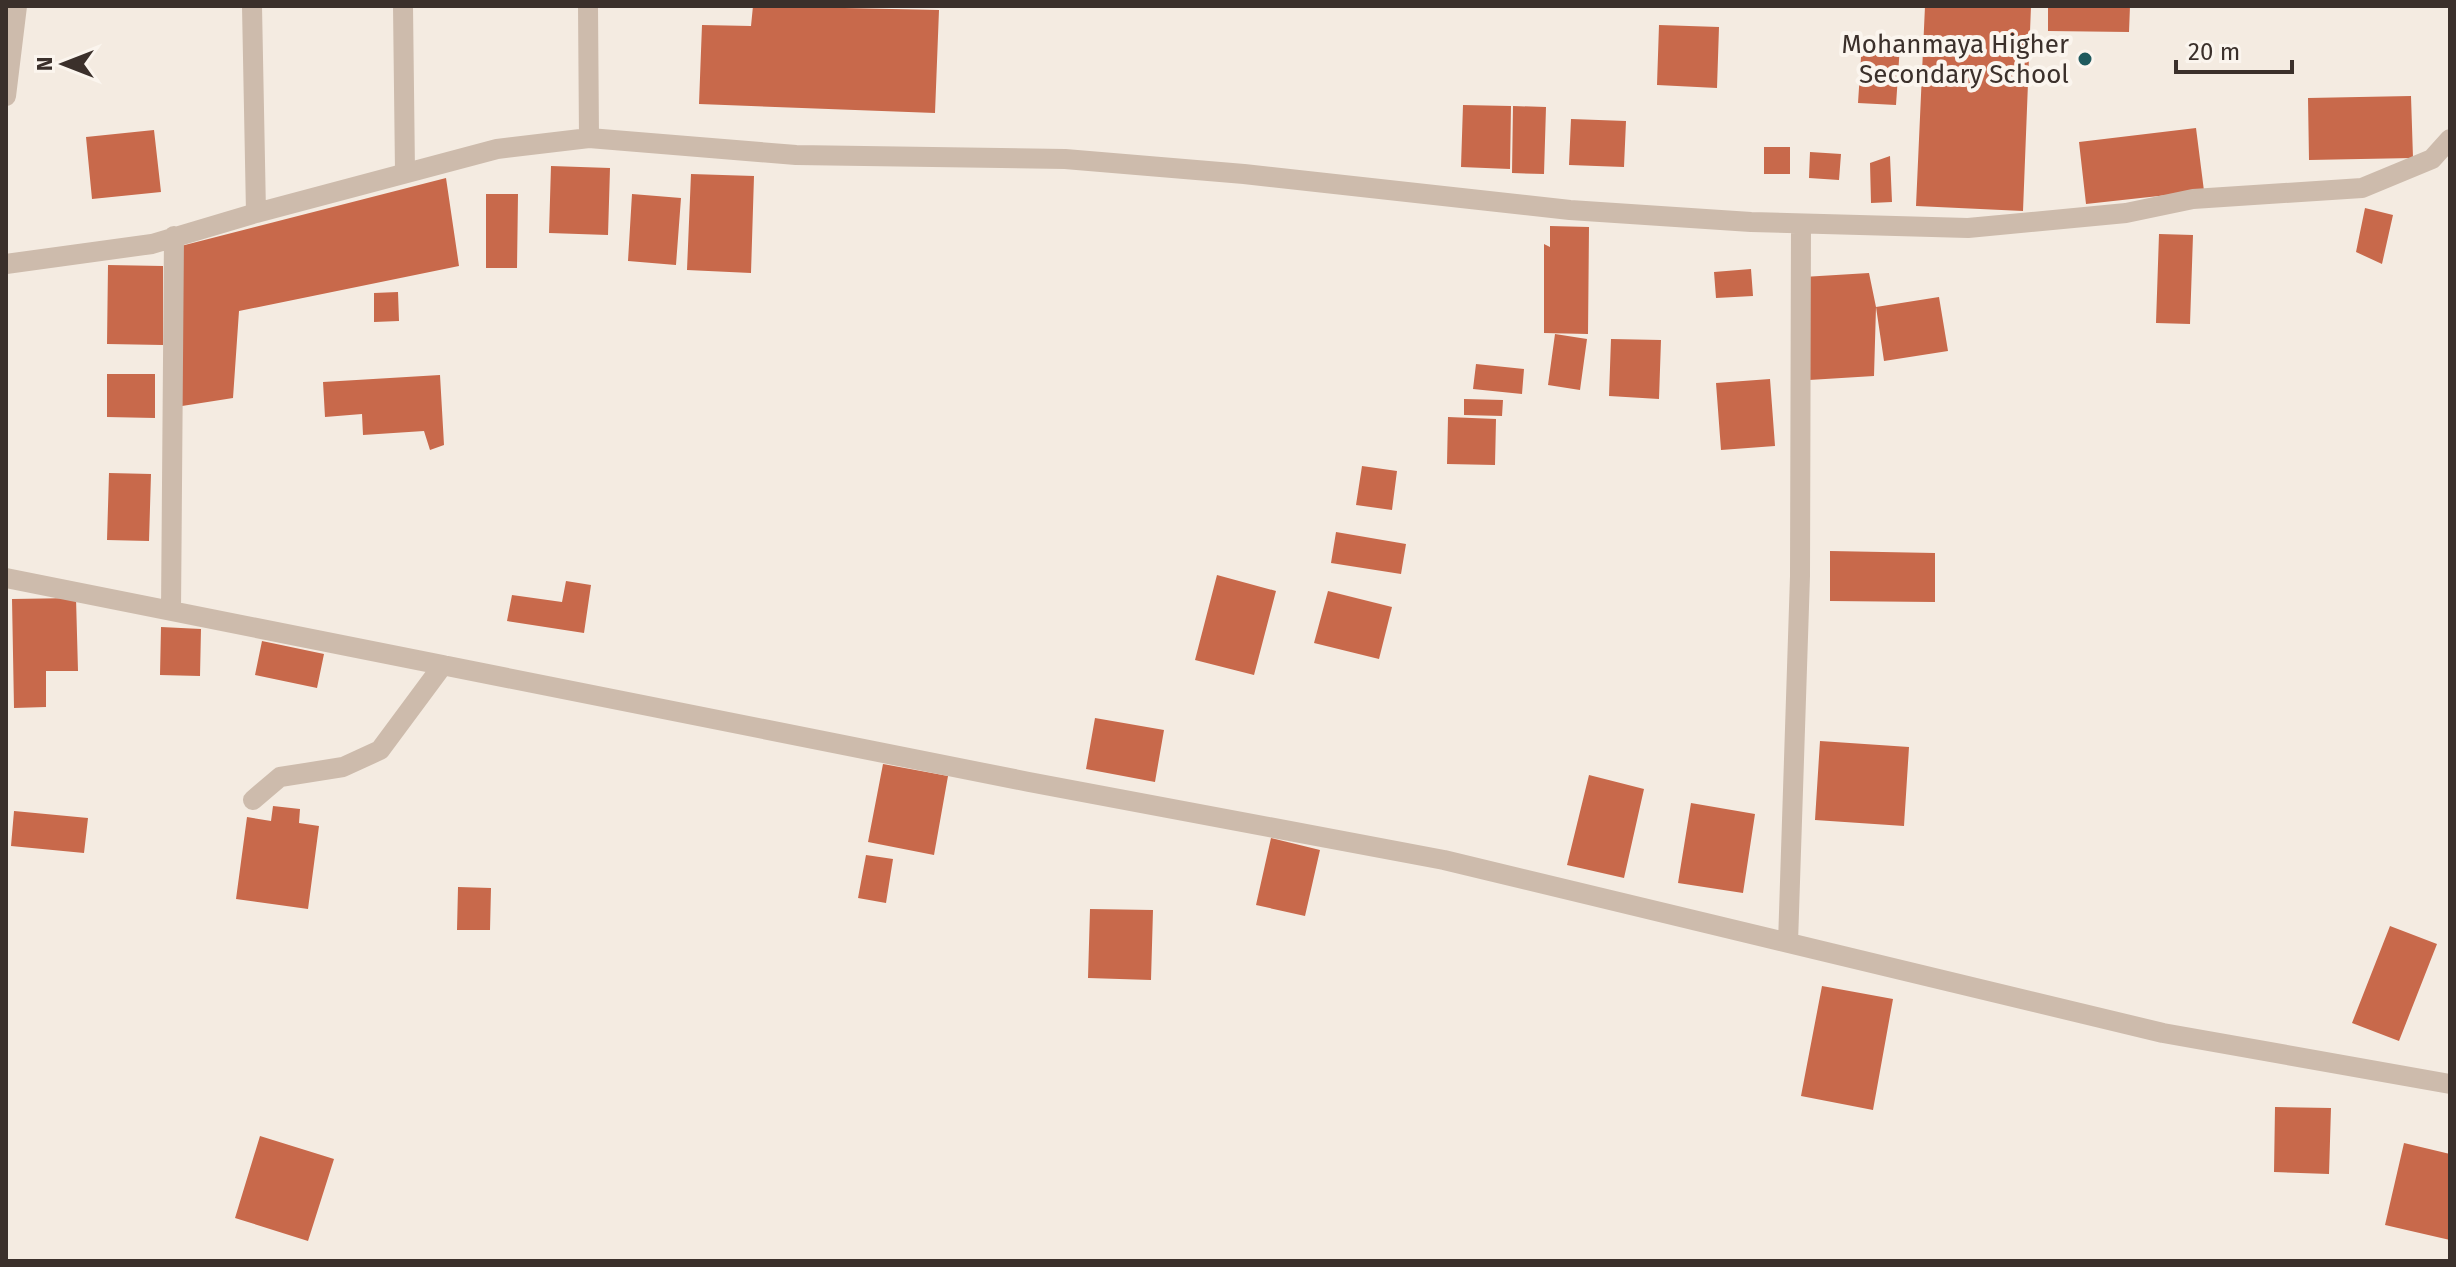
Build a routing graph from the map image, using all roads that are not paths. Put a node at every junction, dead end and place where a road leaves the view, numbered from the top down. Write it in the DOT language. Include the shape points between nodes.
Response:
graph roads {
  1 [pos="17,6"];
  2 [pos="252,6"];
  3 [pos="403,6"];
  4 [pos="588,6"];
  5 [pos="6,96"];
  6 [pos="589,138"];
  7 [pos="2450,139"];
  8 [pos="405,172"];
  9 [pos="256,213"];
  10 [pos="1801,224"];
  11 [pos="174,236"];
  12 [pos="6,264"];
  13 [pos="6,578"];
  14 [pos="171,611"];
  15 [pos="443,665"];
  16 [pos="253,800"];
  17 [pos="1788,943"];
  18 [pos="2450,1084"];
  1 -- 5 [label="street"];
  2 -- 9 [label="street"];
  3 -- 8 [label="street"];
  4 -- 6 [label="street"];
  6 -- 8 [label="street" via="497,149"];
  6 -- 10 [label="street" via="796,155 1065,159 1570,210"];
  7 -- 10 [label="street" via="2432,159 2362,188 2193,199 2126,213 1968,228"];
  8 -- 9 [label="street"];
  9 -- 11 [label="street"];
  10 -- 17 [label="street" via="1800,576"];
  11 -- 12 [label="street" via="152,244"];
  11 -- 14 [label="street"];
  13 -- 14 [label="street"];
  14 -- 15 [label="street"];
  15 -- 16 [label="street" via="380,750 343,767 280,777"];
  15 -- 17 [label="street" via="1444,860"];
  17 -- 18 [label="street" via="2163,1033"];
}
